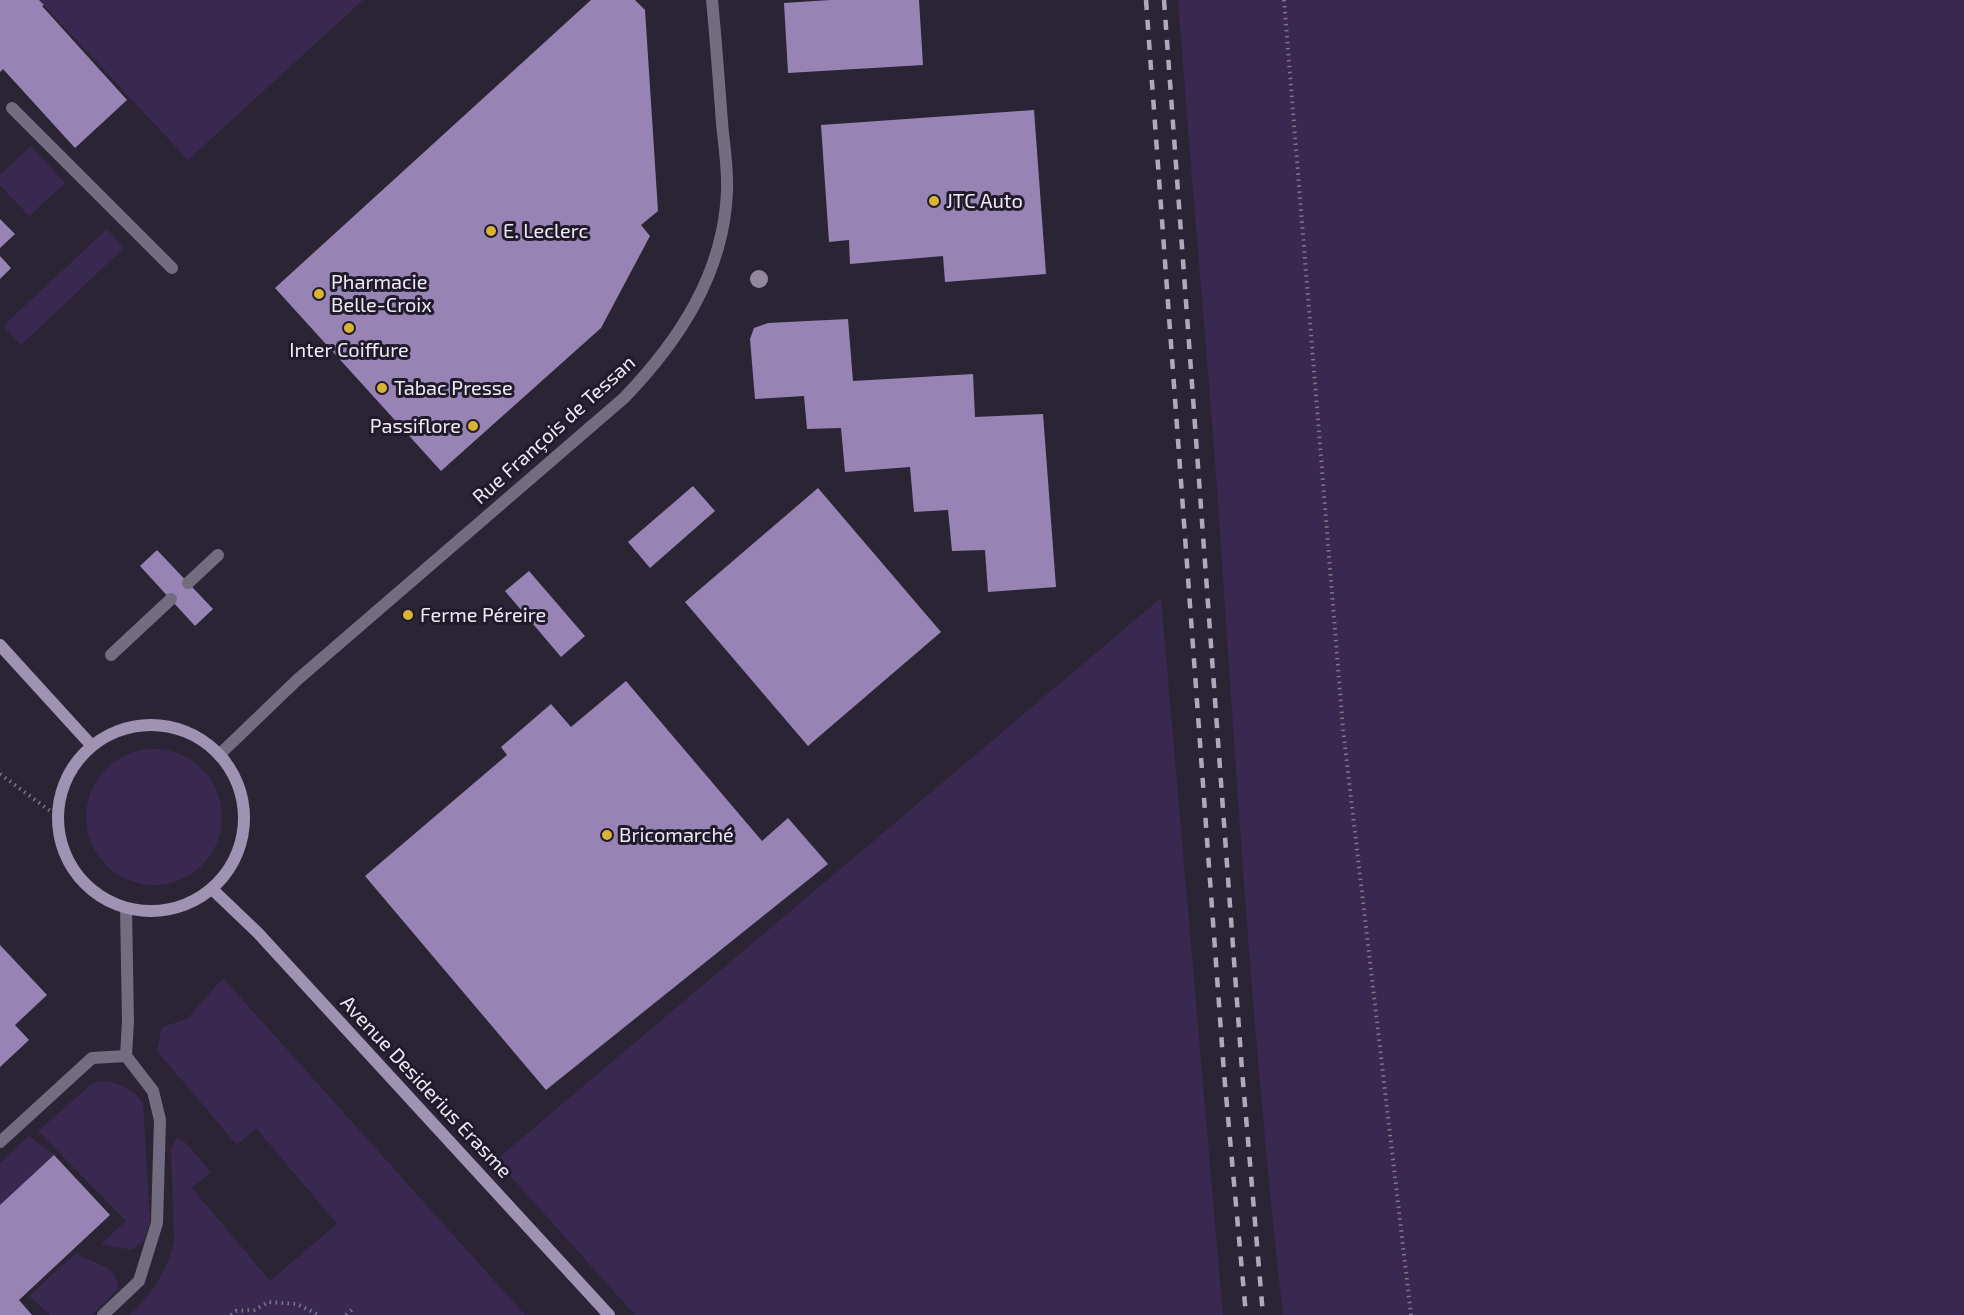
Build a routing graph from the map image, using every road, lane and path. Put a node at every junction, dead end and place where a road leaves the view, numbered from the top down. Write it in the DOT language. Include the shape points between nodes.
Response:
graph roads {
  1 [pos="712,0"];
  2 [pos="1284,0"];
  3 [pos="12,108"];
  4 [pos="172,268"];
  5 [pos="218,555"];
  6 [pos="188,583"];
  7 [pos="171,599"];
  8 [pos="0,645"];
  9 [pos="111,655"];
  10 [pos="92,746"];
  11 [pos="219,755"];
  12 [pos="0,774"];
  13 [pos="57,816"];
  14 [pos="212,889"];
  15 [pos="126,908"];
  16 [pos="126,1056"];
  17 [pos="0,1142"];
  18 [pos="355,1307"];
  19 [pos="103,1315"];
  20 [pos="231,1315"];
  21 [pos="319,1315"];
  22 [pos="346,1315"];
  23 [pos="609,1315"];
  24 [pos="1411,1315"];
  1 -- 11 [label="street, Rue François de Tessan" via="726,205 708,276 676,337 624,398 297,680"];
  2 -- 24 [label="path" via="1343,729"];
  3 -- 4 [label="street"];
  5 -- 6 [label="street"];
  7 -- 9 [label="street"];
  8 -- 10 [label="main road"];
  10 -- 11 [label="main road" via="116,731 143,725 171,727 197,738"];
  10 -- 13 [label="main road" via="62,789"];
  11 -- 14 [label="main road" via="236,780 244,809 243,838 231,866"];
  12 -- 13 [label="path"];
  13 -- 15 [label="main road" via="62,846 76,874 98,895"];
  14 -- 15 [label="main road" via="186,905 156,912"];
  14 -- 23 [label="main road, Avenue Desiderius Erasme" via="258,933"];
  15 -- 16 [label="street"];
  16 -- 17 [label="street" via="92,1058"];
  16 -- 19 [label="street" via="153,1091 160,1120 157,1223 139,1281"];
  18 -- 22 [label="path"];
  20 -- 21 [label="path" via="269,1302 297,1304"];
}
